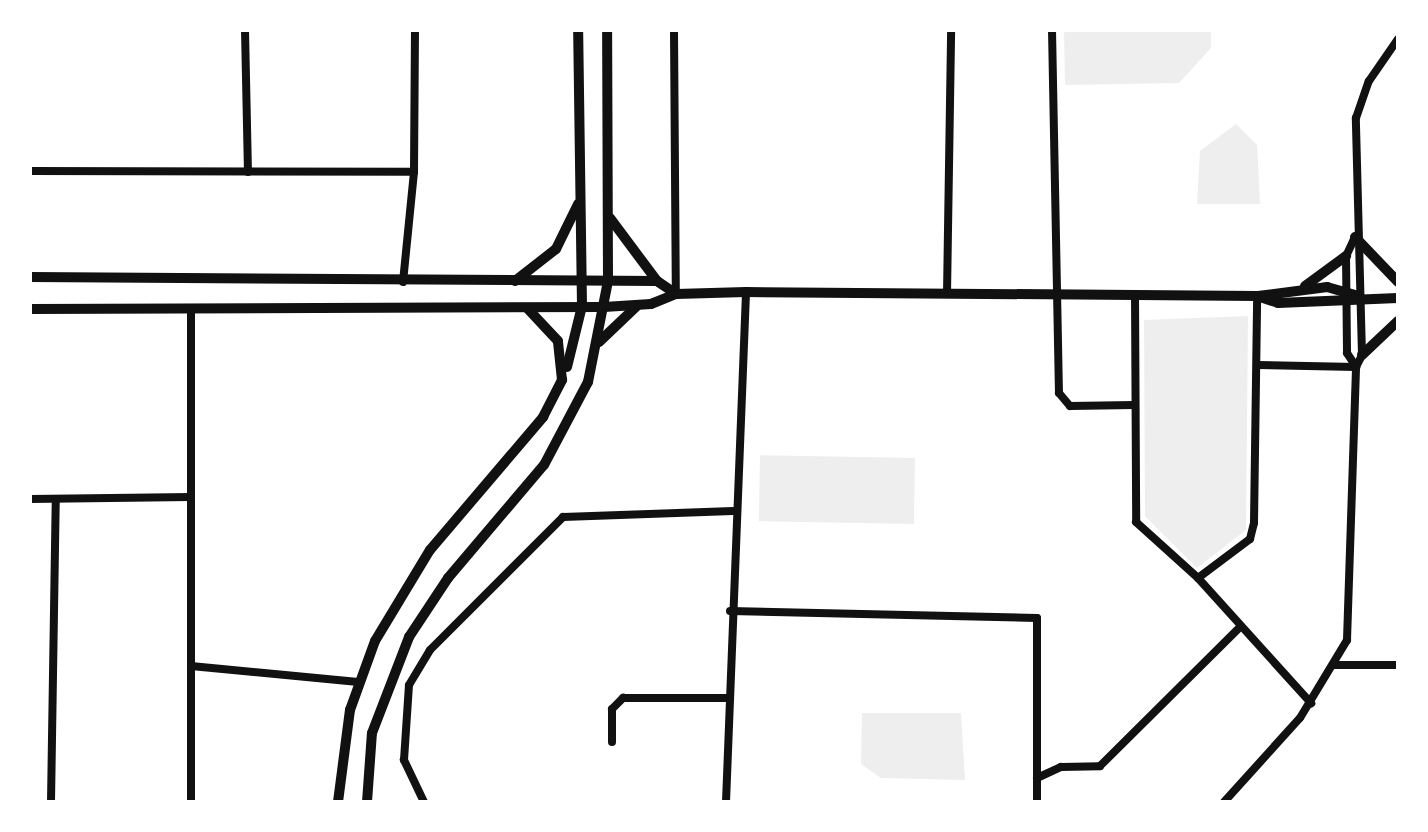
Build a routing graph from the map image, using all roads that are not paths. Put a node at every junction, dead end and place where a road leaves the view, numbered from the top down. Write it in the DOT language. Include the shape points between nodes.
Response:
graph roads {
  1 [pos="245,30"];
  2 [pos="415,30"];
  3 [pos="578,30"];
  4 [pos="606,30"];
  5 [pos="674,30"];
  6 [pos="951,30"];
  7 [pos="1052,30"];
  8 [pos="1398,39"];
  9 [pos="30,171"];
  10 [pos="248,172"];
  11 [pos="414,172"];
  12 [pos="582,178"];
  13 [pos="610,218"];
  14 [pos="1355,237"];
  15 [pos="1346,256"];
  16 [pos="30,277"];
  17 [pos="608,280"];
  18 [pos="582,281"];
  19 [pos="657,281"];
  20 [pos="403,282"];
  21 [pos="515,282"];
  22 [pos="1398,282"];
  23 [pos="1304,287"];
  24 [pos="746,292"];
  25 [pos="1056,292"];
  26 [pos="676,294"];
  27 [pos="946,294"];
  28 [pos="1135,294"];
  29 [pos="1258,296"];
  30 [pos="1347,296"];
  31 [pos="1362,297"];
  32 [pos="1398,298"];
  33 [pos="639,304"];
  34 [pos="582,306"];
  35 [pos="604,307"];
  36 [pos="30,308"];
  37 [pos="191,308"];
  38 [pos="527,308"];
  39 [pos="1398,322"];
  40 [pos="598,343"];
  41 [pos="1362,354"];
  42 [pos="1257,365"];
  43 [pos="1356,367"];
  44 [pos="562,380"];
  45 [pos="1134,406"];
  46 [pos="191,497"];
  47 [pos="30,499"];
  48 [pos="56,499"];
  49 [pos="733,511"];
  50 [pos="1198,578"];
  51 [pos="730,610"];
  52 [pos="1238,628"];
  53 [pos="1398,664"];
  54 [pos="1333,665"];
  55 [pos="191,666"];
  56 [pos="358,682"];
  57 [pos="727,698"];
  58 [pos="1311,703"];
  59 [pos="612,742"];
  60 [pos="1038,778"];
  61 [pos="51,802"];
  62 [pos="191,802"];
  63 [pos="338,802"];
  64 [pos="367,802"];
  65 [pos="424,802"];
  66 [pos="726,802"];
  67 [pos="1037,802"];
  68 [pos="1224,802"];
  1 -- 10 [label="street"];
  2 -- 11 [label="street"];
  3 -- 12 [label="main road"];
  4 -- 13 [label="main road"];
  5 -- 26 [label="street"];
  6 -- 27 [label="street"];
  7 -- 25 [label="street"];
  8 -- 14 [label="street" via="1369,81 1356,118"];
  9 -- 10 [label="street"];
  10 -- 11 [label="street"];
  11 -- 20 [label="street"];
  12 -- 18 [label="main road"];
  12 -- 21 [label="main road" via="565,237"];
  13 -- 17 [label="main road"];
  13 -- 19 [label="main road"];
  14 -- 15 [label="street"];
  14 -- 22 [label="main road"];
  14 -- 31 [label="street"];
  15 -- 23 [label="main road"];
  15 -- 30 [label="street"];
  16 -- 20 [label="main road"];
  17 -- 18 [label="main road"];
  17 -- 19 [label="main road"];
  17 -- 35 [label="main road"];
  18 -- 21 [label="main road"];
  18 -- 34 [label="main road"];
  19 -- 26 [label="main road"];
  20 -- 21 [label="main road"];
  23 -- 29 [label="main road"];
  23 -- 30 [label="main road"];
  24 -- 26 [label="main road"];
  24 -- 27 [label="main road"];
  24 -- 49 [label="street"];
  25 -- 27 [label="main road"];
  25 -- 28 [label="main road"];
  25 -- 45 [label="street" via="1058,393 1070,406"];
  26 -- 33 [label="main road"];
  28 -- 29 [label="main road"];
  28 -- 45 [label="street"];
  29 -- 30 [label="main road" via="1278,303"];
  29 -- 42 [label="street"];
  30 -- 31 [label="main road"];
  30 -- 43 [label="street" via="1347,352"];
  31 -- 32 [label="main road"];
  31 -- 41 [label="street"];
  33 -- 35 [label="main road"];
  33 -- 40 [label="main road"];
  34 -- 35 [label="main road"];
  34 -- 38 [label="main road"];
  34 -- 44 [label="main road"];
  35 -- 40 [label="main road"];
  36 -- 37 [label="main road"];
  37 -- 38 [label="main road"];
  37 -- 46 [label="street"];
  38 -- 44 [label="main road" via="558,341"];
  39 -- 41 [label="main road"];
  40 -- 64 [label="main road" via="566,432 409,637 372,733"];
  41 -- 43 [label="street"];
  42 -- 43 [label="street"];
  42 -- 50 [label="street" via="1250,538"];
  43 -- 54 [label="street" via="1348,640"];
  44 -- 56 [label="main road" via="543,418 430,550 374,640"];
  45 -- 50 [label="street" via="1136,522"];
  46 -- 48 [label="street"];
  46 -- 55 [label="street"];
  47 -- 48 [label="street"];
  48 -- 61 [label="street"];
  49 -- 51 [label="street"];
  49 -- 65 [label="street" via="563,517 430,650 408,684 404,760"];
  50 -- 52 [label="street"];
  51 -- 57 [label="street"];
  51 -- 60 [label="street" via="1036,618"];
  52 -- 58 [label="street"];
  52 -- 60 [label="street" via="1100,766 1060,767"];
  53 -- 54 [label="street"];
  54 -- 58 [label="street"];
  55 -- 56 [label="street"];
  55 -- 62 [label="street"];
  56 -- 63 [label="main road"];
  57 -- 59 [label="street" via="622,698 612,709"];
  57 -- 66 [label="street"];
  58 -- 68 [label="street"];
  60 -- 67 [label="street"];
}
